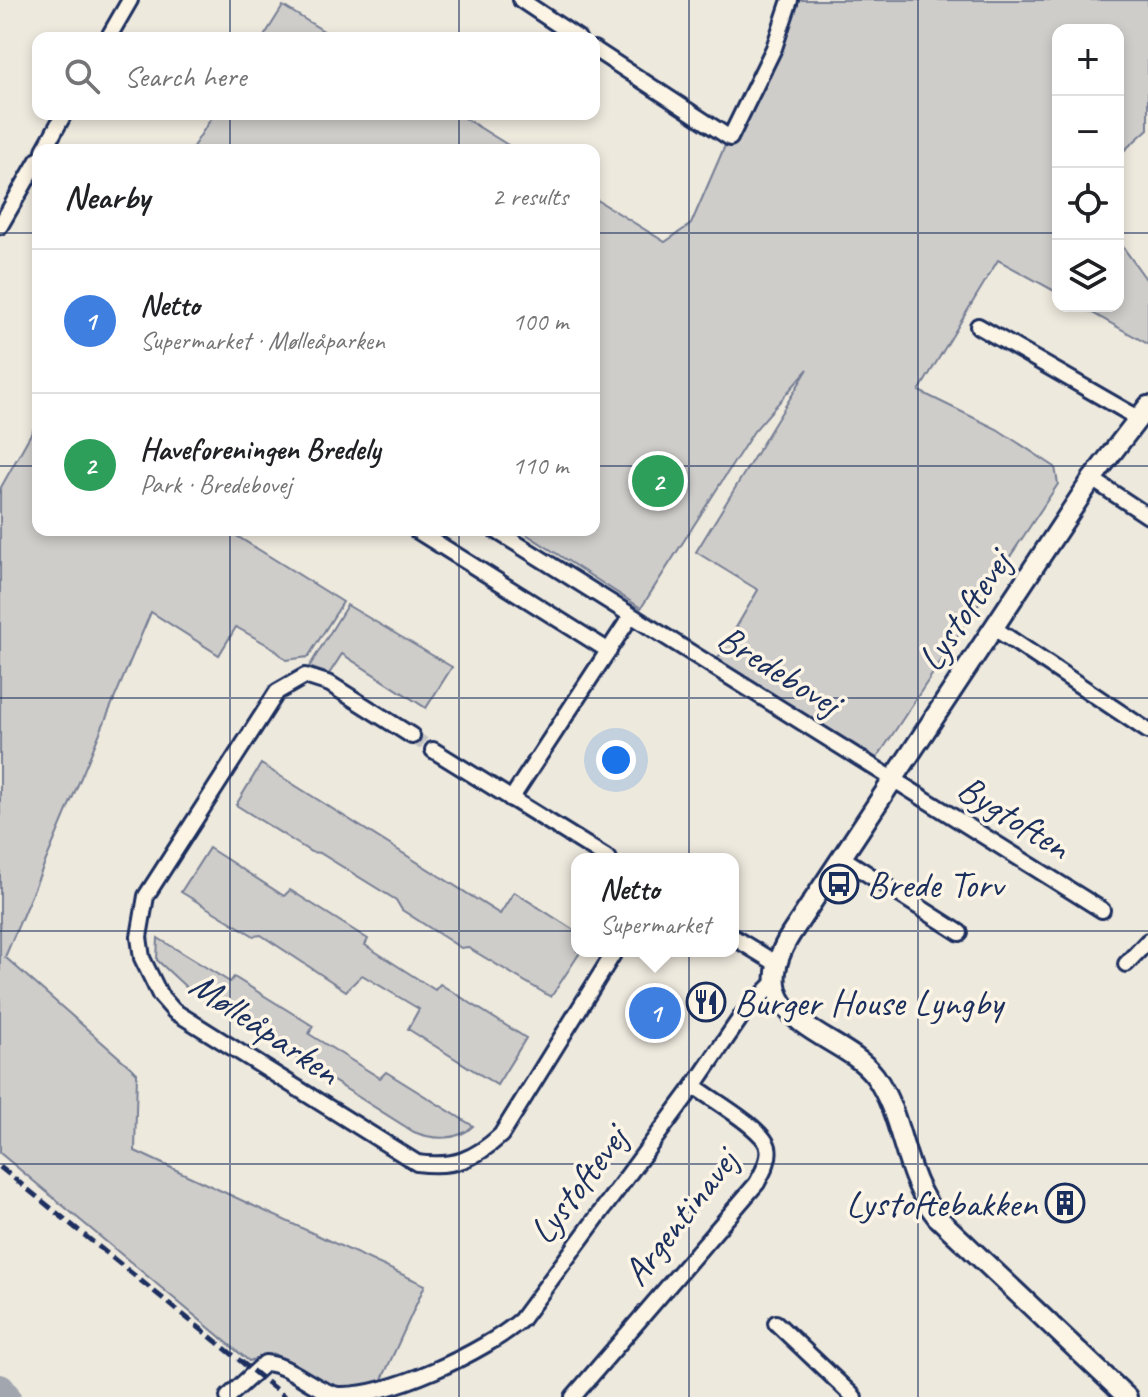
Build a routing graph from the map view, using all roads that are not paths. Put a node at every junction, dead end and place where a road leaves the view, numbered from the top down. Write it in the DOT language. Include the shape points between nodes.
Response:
graph roads {
  1 [pos="130,0"];
  2 [pos="521,0"];
  3 [pos="790,0"];
  4 [pos="111,32"];
  5 [pos="569,32"];
  6 [pos="600,53"];
  7 [pos="61,120"];
  8 [pos="47,144"];
  9 [pos="32,170"];
  10 [pos="0,226"];
  11 [pos="978,326"];
  12 [pos="1143,412"];
  13 [pos="1092,479"];
  14 [pos="1148,516"];
  15 [pos="426,536"];
  16 [pos="504,536"];
  17 [pos="631,616"];
  18 [pos="994,628"];
  19 [pos="609,651"];
  20 [pos="1148,731"];
  21 [pos="412,736"];
  22 [pos="433,750"];
  23 [pos="893,779"];
  24 [pos="511,799"];
  25 [pos="599,853"];
  26 [pos="841,857"];
  27 [pos="1102,910"];
  28 [pos="960,933"];
  29 [pos="1148,941"];
  30 [pos="739,942"];
  31 [pos="611,957"];
  32 [pos="1126,964"];
  33 [pos="776,974"];
  34 [pos="694,1086"];
  35 [pos="776,1323"];
  36 [pos="228,1397"];
  37 [pos="573,1397"];
  38 [pos="854,1397"];
  39 [pos="1127,1397"];
  1 -- 4 [label="street"];
  2 -- 5 [label="street"];
  3 -- 6 [label="street" via="774,48 730,138"];
  7 -- 8 [label="street"];
  9 -- 10 [label="street"];
  11 -- 12 [label="street"];
  12 -- 13 [label="street, Lystoftevej"];
  13 -- 14 [label="street"];
  13 -- 18 [label="street, Lystoftevej"];
  15 -- 19 [label="street"];
  16 -- 17 [label="street, Bredebovej"];
  17 -- 19 [label="street"];
  17 -- 23 [label="street, Bredebovej"];
  18 -- 20 [label="street"];
  18 -- 23 [label="street, Lystoftevej"];
  19 -- 24 [label="street"];
  21 -- 31 [label="street, Mølleåparken" via="330,684 305,676 277,692 146,896 142,958 174,1011 417,1163 440,1167 481,1154 501,1135"];
  22 -- 24 [label="street"];
  23 -- 26 [label="street, Lystoftevej"];
  23 -- 27 [label="street, Bygtoften"];
  24 -- 25 [label="street"];
  26 -- 28 [label="street"];
  26 -- 33 [label="street, Lystoftevej" via="791,934"];
  29 -- 32 [label="street"];
  30 -- 33 [label="street"];
  33 -- 34 [label="street, Lystoftevej"];
  33 -- 39 [label="street" via="782,1001 797,1017 875,1076 916,1187 937,1217"];
  34 -- 36 [label="street, Lystoftevej" via="521,1320 496,1342 412,1382 357,1396 330,1392 265,1363"];
  34 -- 37 [label="street, Argentinavej" via="758,1133 768,1147 767,1163 757,1183"];
  35 -- 38 [label="street"];
}
